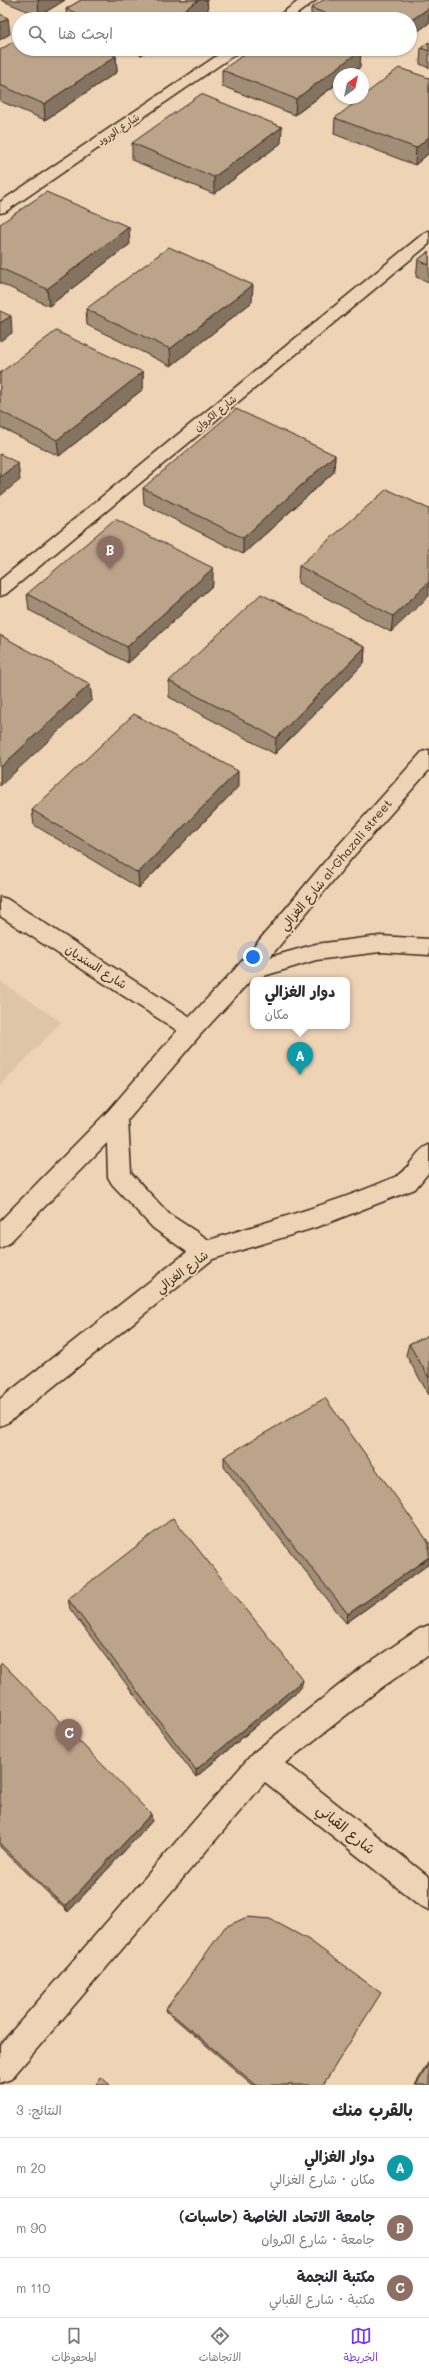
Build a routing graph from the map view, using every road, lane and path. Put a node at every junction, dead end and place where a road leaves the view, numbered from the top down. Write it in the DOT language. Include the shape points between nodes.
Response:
graph roads {
  1 [pos="309,0"];
  2 [pos="291,12"];
  3 [pos="226,56"];
  4 [pos="0,209"];
  5 [pos="429,236"];
  6 [pos="0,590"];
  7 [pos="429,758"];
  8 [pos="0,905"];
  9 [pos="429,947"];
  10 [pos="244,974"];
  11 [pos="192,1029"];
  12 [pos="117,1117"];
  13 [pos="429,1155"];
  14 [pos="429,1173"];
  15 [pos="407,1182"];
  16 [pos="0,1237"];
  17 [pos="206,1251"];
  18 [pos="0,1414"];
  19 [pos="429,1639"];
  20 [pos="263,1763"];
  21 [pos="429,1895"];
  22 [pos="0,2068"];
  1 -- 2 [label="street"];
  3 -- 4 [label="street, شارع الورود"];
  5 -- 6 [label="street, شارع الكروان"];
  7 -- 10 [label="street, شارع الغزالي al-Ghazali street" via="344,854"];
  8 -- 11 [label="street, شارع السنديان"];
  9 -- 10 [label="street" via="380,944 316,952"];
  10 -- 11 [label="street"];
  11 -- 12 [label="street"];
  12 -- 16 [label="street"];
  12 -- 17 [label="street" via="120,1177 161,1221"];
  13 -- 15 [label="street, شارع الغزالي"];
  14 -- 15 [label="street"];
  15 -- 17 [label="street, شارع الغزالي" via="320,1216"];
  17 -- 18 [label="street, شارع الغزالي"];
  19 -- 20 [label="street" via="371,1678"];
  20 -- 21 [label="street, شارع القباني"];
  20 -- 22 [label="street"];
}
